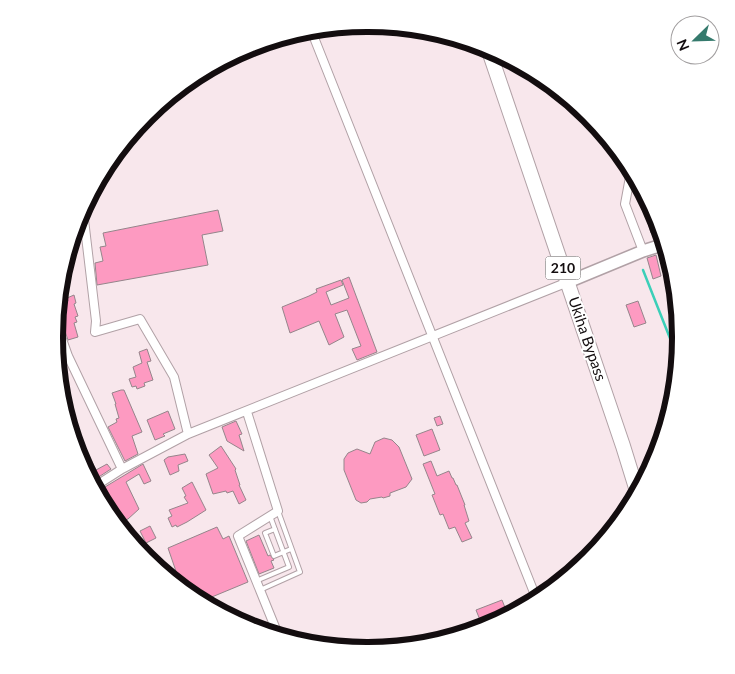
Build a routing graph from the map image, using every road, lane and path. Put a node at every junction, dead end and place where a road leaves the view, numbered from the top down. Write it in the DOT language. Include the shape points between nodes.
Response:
graph roads {
  1 [pos="314,37"];
  2 [pos="492,60"];
  3 [pos="629,182"];
  4 [pos="85,224"];
  5 [pos="658,246"];
  6 [pos="643,251"];
  7 [pos="568,282"];
  8 [pos="432,338"];
  9 [pos="64,354"];
  10 [pos="247,412"];
  11 [pos="188,434"];
  12 [pos="122,469"];
  13 [pos="100,483"];
  14 [pos="634,483"];
  15 [pos="278,511"];
  16 [pos="270,516"];
  17 [pos="275,529"];
  18 [pos="291,548"];
  19 [pos="284,552"];
  20 [pos="256,581"];
  21 [pos="260,590"];
  22 [pos="534,592"];
  23 [pos="275,627"];
  1 -- 8 [label="street"];
  2 -- 7 [label="highway, Ukiha Bypass / 210"];
  3 -- 6 [label="street" via="625,204"];
  4 -- 11 [label="street" via="95,332 140,319 174,377"];
  5 -- 6 [label="street"];
  6 -- 7 [label="street"];
  7 -- 8 [label="street"];
  7 -- 14 [label="highway, Ukiha Bypass / 210"];
  8 -- 10 [label="street"];
  8 -- 22 [label="street"];
  9 -- 12 [label="street"];
  10 -- 11 [label="street"];
  10 -- 15 [label="street"];
  11 -- 12 [label="street"];
  12 -- 13 [label="street"];
  15 -- 16 [label="street"];
  15 -- 18 [label="lane"];
  16 -- 17 [label="lane"];
  16 -- 20 [label="street" via="238,536"];
  17 -- 19 [label="lane"];
  17 -- 19 [label="lane" via="265,533 274,556"];
  18 -- 19 [label="lane"];
  18 -- 21 [label="lane" via="300,572"];
  19 -- 20 [label="lane" via="289,567"];
  20 -- 21 [label="street"];
  21 -- 23 [label="street"];
}
